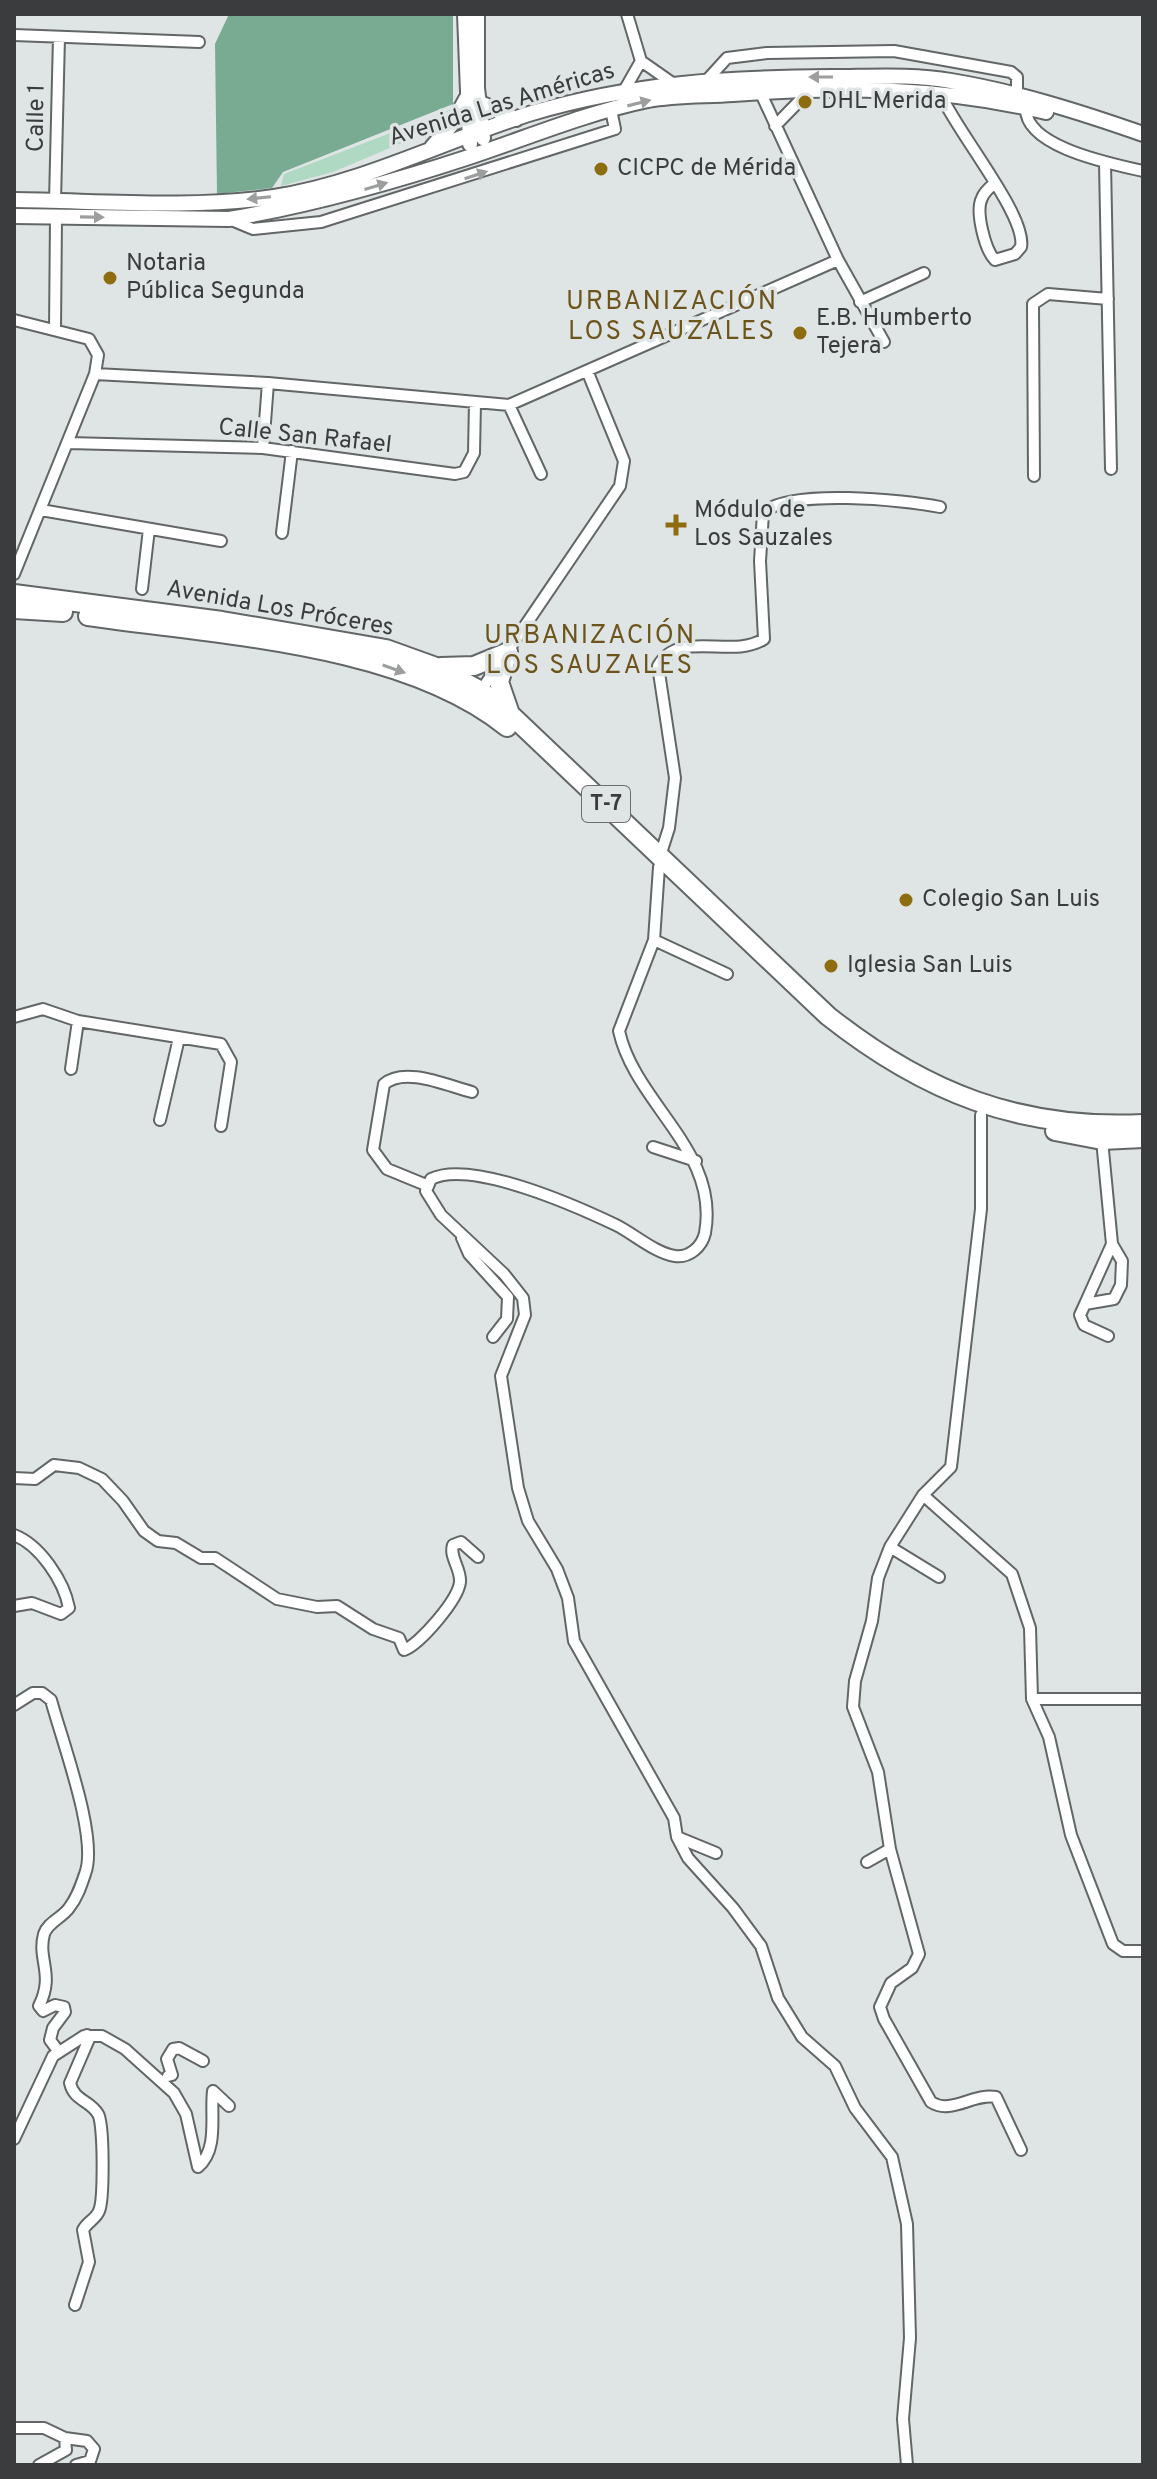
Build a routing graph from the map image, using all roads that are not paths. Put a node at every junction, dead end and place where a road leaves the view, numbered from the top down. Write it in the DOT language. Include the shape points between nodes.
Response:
graph roads {
  1 [pos="465,14"];
  2 [pos="477,14"];
  3 [pos="627,14"];
  4 [pos="14,35"];
  5 [pos="59,37"];
  6 [pos="199,42"];
  7 [pos="641,61"];
  8 [pos="707,80"];
  9 [pos="671,82"];
  10 [pos="758,85"];
  11 [pos="625,89"];
  12 [pos="809,91"];
  13 [pos="472,95"];
  14 [pos="941,95"];
  15 [pos="1022,101"];
  16 [pos="611,110"];
  17 [pos="516,119"];
  18 [pos="775,126"];
  19 [pos="540,132"];
  20 [pos="474,133"];
  21 [pos="1143,134"];
  22 [pos="1143,144"];
  23 [pos="432,147"];
  24 [pos="547,150"];
  25 [pos="479,153"];
  26 [pos="1105,163"];
  27 [pos="1143,171"];
  28 [pos="995,183"];
  29 [pos="333,198"];
  30 [pos="14,200"];
  31 [pos="55,201"];
  32 [pos="14,216"];
  33 [pos="56,217"];
  34 [pos="337,217"];
  35 [pos="229,219"];
  36 [pos="838,260"];
  37 [pos="924,273"];
  38 [pos="1108,299"];
  39 [pos="860,302"];
  40 [pos="14,320"];
  41 [pos="55,330"];
  42 [pos="884,342"];
  43 [pos="588,373"];
  44 [pos="95,374"];
  45 [pos="268,383"];
  46 [pos="475,402"];
  47 [pos="509,405"];
  48 [pos="68,443"];
  49 [pos="263,448"];
  50 [pos="292,451"];
  51 [pos="1111,469"];
  52 [pos="541,474"];
  53 [pos="1034,476"];
  54 [pos="940,507"];
  55 [pos="41,510"];
  56 [pos="149,529"];
  57 [pos="282,533"];
  58 [pos="221,541"];
  59 [pos="14,574"];
  60 [pos="142,589"];
  61 [pos="14,594"];
  62 [pos="14,609"];
  63 [pos="508,652"];
  64 [pos="436,667"];
  65 [pos="477,697"];
  66 [pos="510,714"];
  67 [pos="660,862"];
  68 [pos="654,940"];
  69 [pos="727,974"];
  70 [pos="14,1017"];
  71 [pos="78,1021"];
  72 [pos="179,1038"];
  73 [pos="71,1069"];
  74 [pos="472,1092"];
  75 [pos="981,1115"];
  76 [pos="160,1120"];
  77 [pos="1143,1124"];
  78 [pos="221,1126"];
  79 [pos="1143,1138"];
  80 [pos="1102,1140"];
  81 [pos="653,1147"];
  82 [pos="696,1161"];
  83 [pos="426,1185"];
  84 [pos="460,1232"];
  85 [pos="1112,1244"];
  86 [pos="1085,1304"];
  87 [pos="1108,1336"];
  88 [pos="493,1337"];
  89 [pos="14,1478"];
  90 [pos="923,1495"];
  91 [pos="14,1535"];
  92 [pos="890,1547"];
  93 [pos="478,1557"];
  94 [pos="939,1577"];
  95 [pos="14,1606"];
  96 [pos="1032,1699"];
  97 [pos="1143,1699"];
  98 [pos="14,1705"];
  99 [pos="677,1837"];
  100 [pos="890,1849"];
  101 [pos="716,1853"];
  102 [pos="867,1862"];
  103 [pos="1143,1951"];
  104 [pos="87,2035"];
  105 [pos="59,2052"];
  106 [pos="203,2061"];
  107 [pos="153,2073"];
  108 [pos="229,2106"];
  109 [pos="14,2139"];
  110 [pos="1021,2150"];
  111 [pos="75,2305"];
  112 [pos="14,2428"];
  113 [pos="65,2438"];
  114 [pos="39,2465"];
  115 [pos="76,2465"];
  116 [pos="907,2465"];
  1 -- 13 [label="street"];
  2 -- 13 [label="street"];
  3 -- 7 [label="street"];
  4 -- 5 [label="street"];
  5 -- 6 [label="street"];
  5 -- 31 [label="street, Calle 1"];
  7 -- 9 [label="street"];
  7 -- 11 [label="street"];
  8 -- 9 [label="street, Avenida Las Américas"];
  8 -- 10 [label="street, Avenida Las Américas"];
  8 -- 15 [label="street" via="717,66 739,54 894,51 1011,72"];
  9 -- 11 [label="street, Avenida Las Américas"];
  10 -- 12 [label="street, Avenida Las Américas"];
  15 -- 10 [label="street, Avenida Las Américas, one-way" via="915,76"];
  16 -- 10 [label="street, Avenida Las Américas, one-way"];
  10 -- 18 [label="street"];
  11 -- 17 [label="street, Avenida Las Américas"];
  12 -- 14 [label="street, Avenida Las Américas" via="890,88"];
  12 -- 18 [label="street"];
  13 -- 17 [label="street"];
  13 -- 20 [label="street"];
  13 -- 23 [label="street"];
  14 -- 15 [label="street, Avenida Las Américas"];
  14 -- 28 [label="street"];
  15 -- 21 [label="street, Avenida Las Américas"];
  15 -- 22 [label="street, Avenida Las Américas"];
  15 -- 26 [label="street" via="1029,123 1042,137"];
  16 -- 19 [label="street, Avenida Las Américas"];
  16 -- 24 [label="street" via="615,129"];
  17 -- 20 [label="street, Avenida Las Américas"];
  18 -- 36 [label="street"];
  19 -- 24 [label="street"];
  19 -- 25 [label="street, Avenida Las Américas"];
  20 -- 23 [label="street, Avenida Las Américas"];
  20 -- 25 [label="street"];
  23 -- 31 [label="street, Avenida Las Américas, one-way" via="331,184 275,196 214,203"];
  34 -- 24 [label="street, one-way"];
  29 -- 25 [label="street, Avenida Las Américas, one-way"];
  26 -- 27 [label="street"];
  26 -- 38 [label="street"];
  28 -- 28 [label="street" via="982,197 980,209 989,252 1002,260 1015,254 1022,238"];
  29 -- 34 [label="street"];
  29 -- 35 [label="street, Avenida Las Américas"];
  30 -- 31 [label="street, Avenida Las Américas"];
  32 -- 33 [label="street, Avenida Las Américas"];
  33 -- 35 [label="street, Avenida Las Américas, one-way"];
  33 -- 41 [label="street"];
  34 -- 35 [label="street" via="253,229"];
  36 -- 39 [label="street"];
  36 -- 43 [label="street"];
  37 -- 39 [label="street"];
  38 -- 51 [label="street"];
  38 -- 53 [label="street" via="1048,294 1033,304"];
  39 -- 42 [label="street"];
  40 -- 41 [label="street"];
  41 -- 44 [label="street" via="94,344"];
  43 -- 47 [label="street"];
  43 -- 63 [label="street" via="624,461 624,475"];
  44 -- 45 [label="street"];
  44 -- 48 [label="street"];
  45 -- 46 [label="street"];
  45 -- 49 [label="street"];
  46 -- 47 [label="street"];
  46 -- 50 [label="street, Calle San Rafael" via="474,453 464,472"];
  47 -- 52 [label="street"];
  48 -- 49 [label="street, Calle San Rafael"];
  48 -- 55 [label="street"];
  49 -- 50 [label="street, Calle San Rafael"];
  50 -- 57 [label="street"];
  54 -- 67 [label="street" via="872,497 781,503 763,513 764,639 740,646 677,647 658,666 675,778"];
  55 -- 56 [label="street"];
  55 -- 59 [label="street"];
  56 -- 58 [label="street"];
  56 -- 60 [label="street"];
  61 -- 64 [label="highway, Avenida Los Próceres / T-7" via="386,649"];
  62 -- 65 [label="highway, Avenida Los Próceres / T-7, one-way" via="356,656"];
  63 -- 64 [label="highway, T-7" via="474,666"];
  63 -- 65 [label="street"];
  63 -- 66 [label="highway" via="499,682"];
  64 -- 65 [label="highway, Avenida Los Próceres / T-7"];
  65 -- 66 [label="highway, Avenida Los Próceres / T-7"];
  65 -- 67 [label="highway, Avenida Los Próceres / T-7"];
  66 -- 67 [label="highway, Avenida Los Próceres / T-7"];
  67 -- 68 [label="street"];
  67 -- 75 [label="highway, Avenida Los Próceres / T-7" via="789,993 859,1053 920,1091"];
  67 -- 77 [label="highway, Avenida Los Próceres / T-7" via="853,1037 919,1079 1005,1112 1095,1125"];
  68 -- 69 [label="street"];
  68 -- 82 [label="street" via="619,1031 633,1070"];
  70 -- 71 [label="street" via="43,1009"];
  71 -- 72 [label="street"];
  71 -- 73 [label="street"];
  72 -- 76 [label="street"];
  72 -- 78 [label="street" via="221,1044 229,1054"];
  74 -- 83 [label="street" via="409,1077 391,1077 384,1084 373,1150 387,1169"];
  75 -- 80 [label="highway, Avenida Los Próceres / T-7"];
  75 -- 90 [label="street" via="981,1209 951,1467"];
  79 -- 80 [label="highway, Avenida Los Próceres / T-7"];
  80 -- 85 [label="street"];
  81 -- 82 [label="street"];
  82 -- 83 [label="street" via="706,1213 704,1236 686,1257 672,1256 617,1225 540,1193 476,1176 441,1174"];
  83 -- 84 [label="street" via="431,1202"];
  84 -- 88 [label="street" via="469,1254 508,1297 507,1319"];
  84 -- 99 [label="street" via="523,1298 525,1315 501,1376 518,1488 528,1521 568,1598 574,1641 674,1818"];
  85 -- 86 [label="street"];
  85 -- 86 [label="street" via="1122,1261 1121,1285 1114,1299"];
  86 -- 87 [label="street" via="1080,1315 1084,1325"];
  89 -- 93 [label="street" via="35,1479 54,1465 79,1468 107,1483 158,1541 176,1543 201,1558 215,1558 286,1602 337,1606 399,1638 404,1650 431,1628 455,1595 460,1580 453,1545 461,1542"];
  90 -- 92 [label="street"];
  90 -- 96 [label="street" via="1012,1574 1030,1628"];
  91 -- 95 [label="street" via="43,1558 69,1608 61,1614 32,1603"];
  92 -- 94 [label="street"];
  92 -- 100 [label="street" via="878,1578 853,1707 878,1772"];
  96 -- 97 [label="street"];
  96 -- 103 [label="street" via="1049,1737 1071,1835 1113,1944 1123,1951"];
  98 -- 105 [label="street" via="33,1693 51,1700 88,1828 90,1854 79,1890 43,1939 49,1974 39,2006 43,2011 64,2007 50,2040"];
  99 -- 101 [label="street"];
  99 -- 116 [label="street" via="688,1858 761,1946 778,1998 802,2037 835,2066 855,2108 892,2157 907,2224"];
  100 -- 102 [label="street"];
  100 -- 110 [label="street" via="919,1954 912,1968 891,1983 880,2007 884,2019 931,2102 945,2108 974,2097 996,2097"];
  104 -- 105 [label="street"];
  104 -- 107 [label="street" via="112,2041"];
  104 -- 111 [label="street" via="70,2083 75,2095 101,2118 104,2169 100,2209 83,2230 89,2262"];
  105 -- 109 [label="street"];
  106 -- 107 [label="street" via="173,2049 167,2059 173,2078"];
  107 -- 108 [label="street" via="184,2108 198,2167 214,2128 213,2091"];
  112 -- 113 [label="street" via="44,2428"];
  113 -- 114 [label="street" via="66,2450"];
  113 -- 115 [label="street" via="85,2440 94,2449 90,2461"];
}
